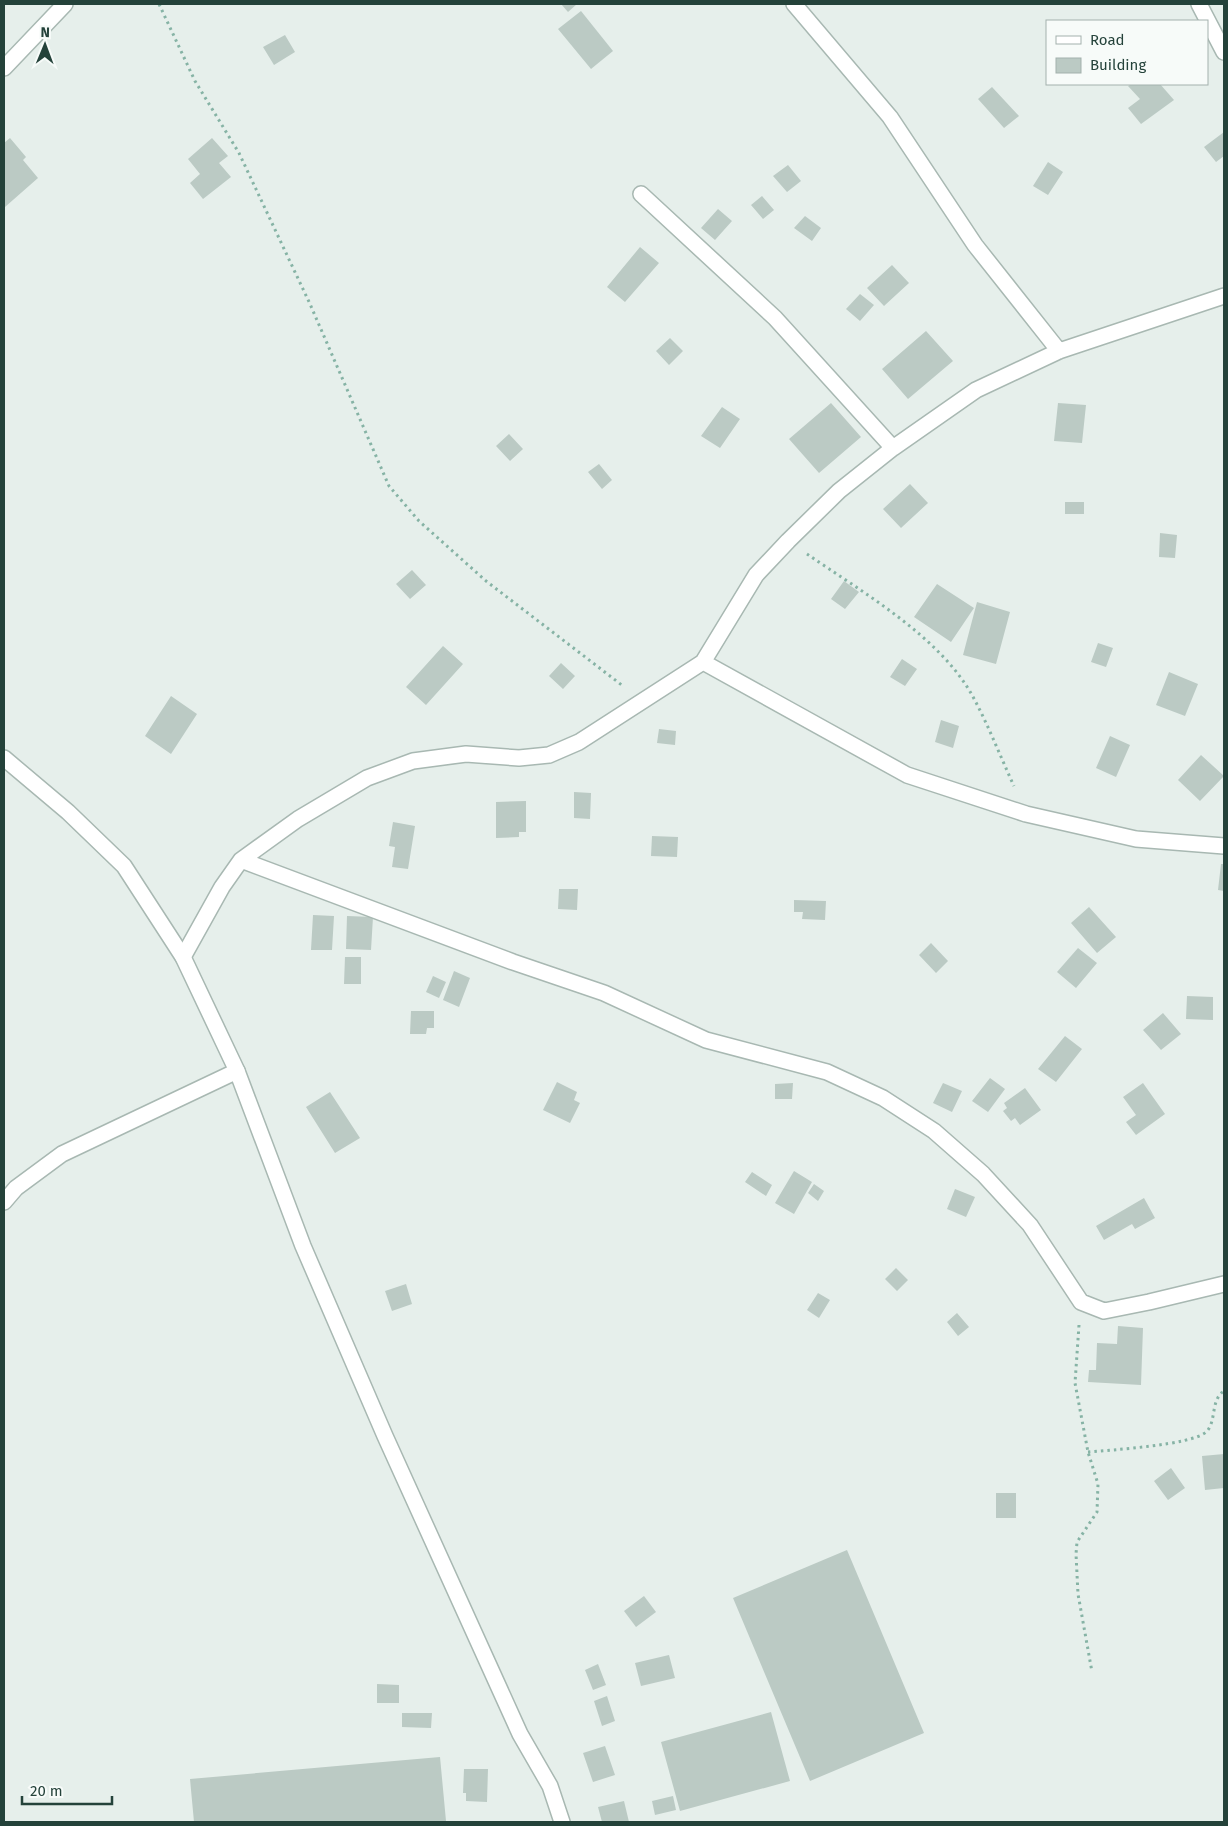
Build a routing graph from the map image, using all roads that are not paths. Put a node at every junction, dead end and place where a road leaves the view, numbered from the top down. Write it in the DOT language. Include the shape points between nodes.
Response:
graph roads {
  1 [pos="65,4"];
  2 [pos="794,4"];
  3 [pos="1199,4"];
  4 [pos="1207,20"];
  5 [pos="1208,21"];
  6 [pos="1224,52"];
  7 [pos="4,68"];
  8 [pos="641,194"];
  9 [pos="1224,296"];
  10 [pos="1060,352"];
  11 [pos="894,448"];
  12 [pos="702,662"];
  13 [pos="4,758"];
  14 [pos="1224,846"];
  15 [pos="241,860"];
  16 [pos="183,957"];
  17 [pos="236,1071"];
  18 [pos="4,1202"];
  19 [pos="1224,1284"];
  20 [pos="562,1822"];
  1 -- 7 [label="street"];
  2 -- 10 [label="street" via="890,117 975,245"];
  3 -- 4 [label="street"];
  5 -- 6 [label="street"];
  8 -- 11 [label="street" via="776,318"];
  9 -- 10 [label="street"];
  10 -- 11 [label="street" via="976,390"];
  11 -- 12 [label="street" via="839,491 756,575"];
  12 -- 14 [label="street" via="907,775 1026,814 1136,839"];
  12 -- 15 [label="street" via="579,742 549,754 519,758 466,754 448,756 413,761 368,778 298,818"];
  13 -- 16 [label="street" via="68,812 124,866"];
  15 -- 16 [label="street"];
  15 -- 19 [label="street" via="604,993 706,1040 827,1072 883,1098 934,1131 983,1174 1030,1225 1081,1302 1104,1310"];
  16 -- 17 [label="street"];
  17 -- 18 [label="street" via="62,1154 16,1188"];
  17 -- 20 [label="street" via="307,1255 389,1445 520,1734 550,1786"];
}
